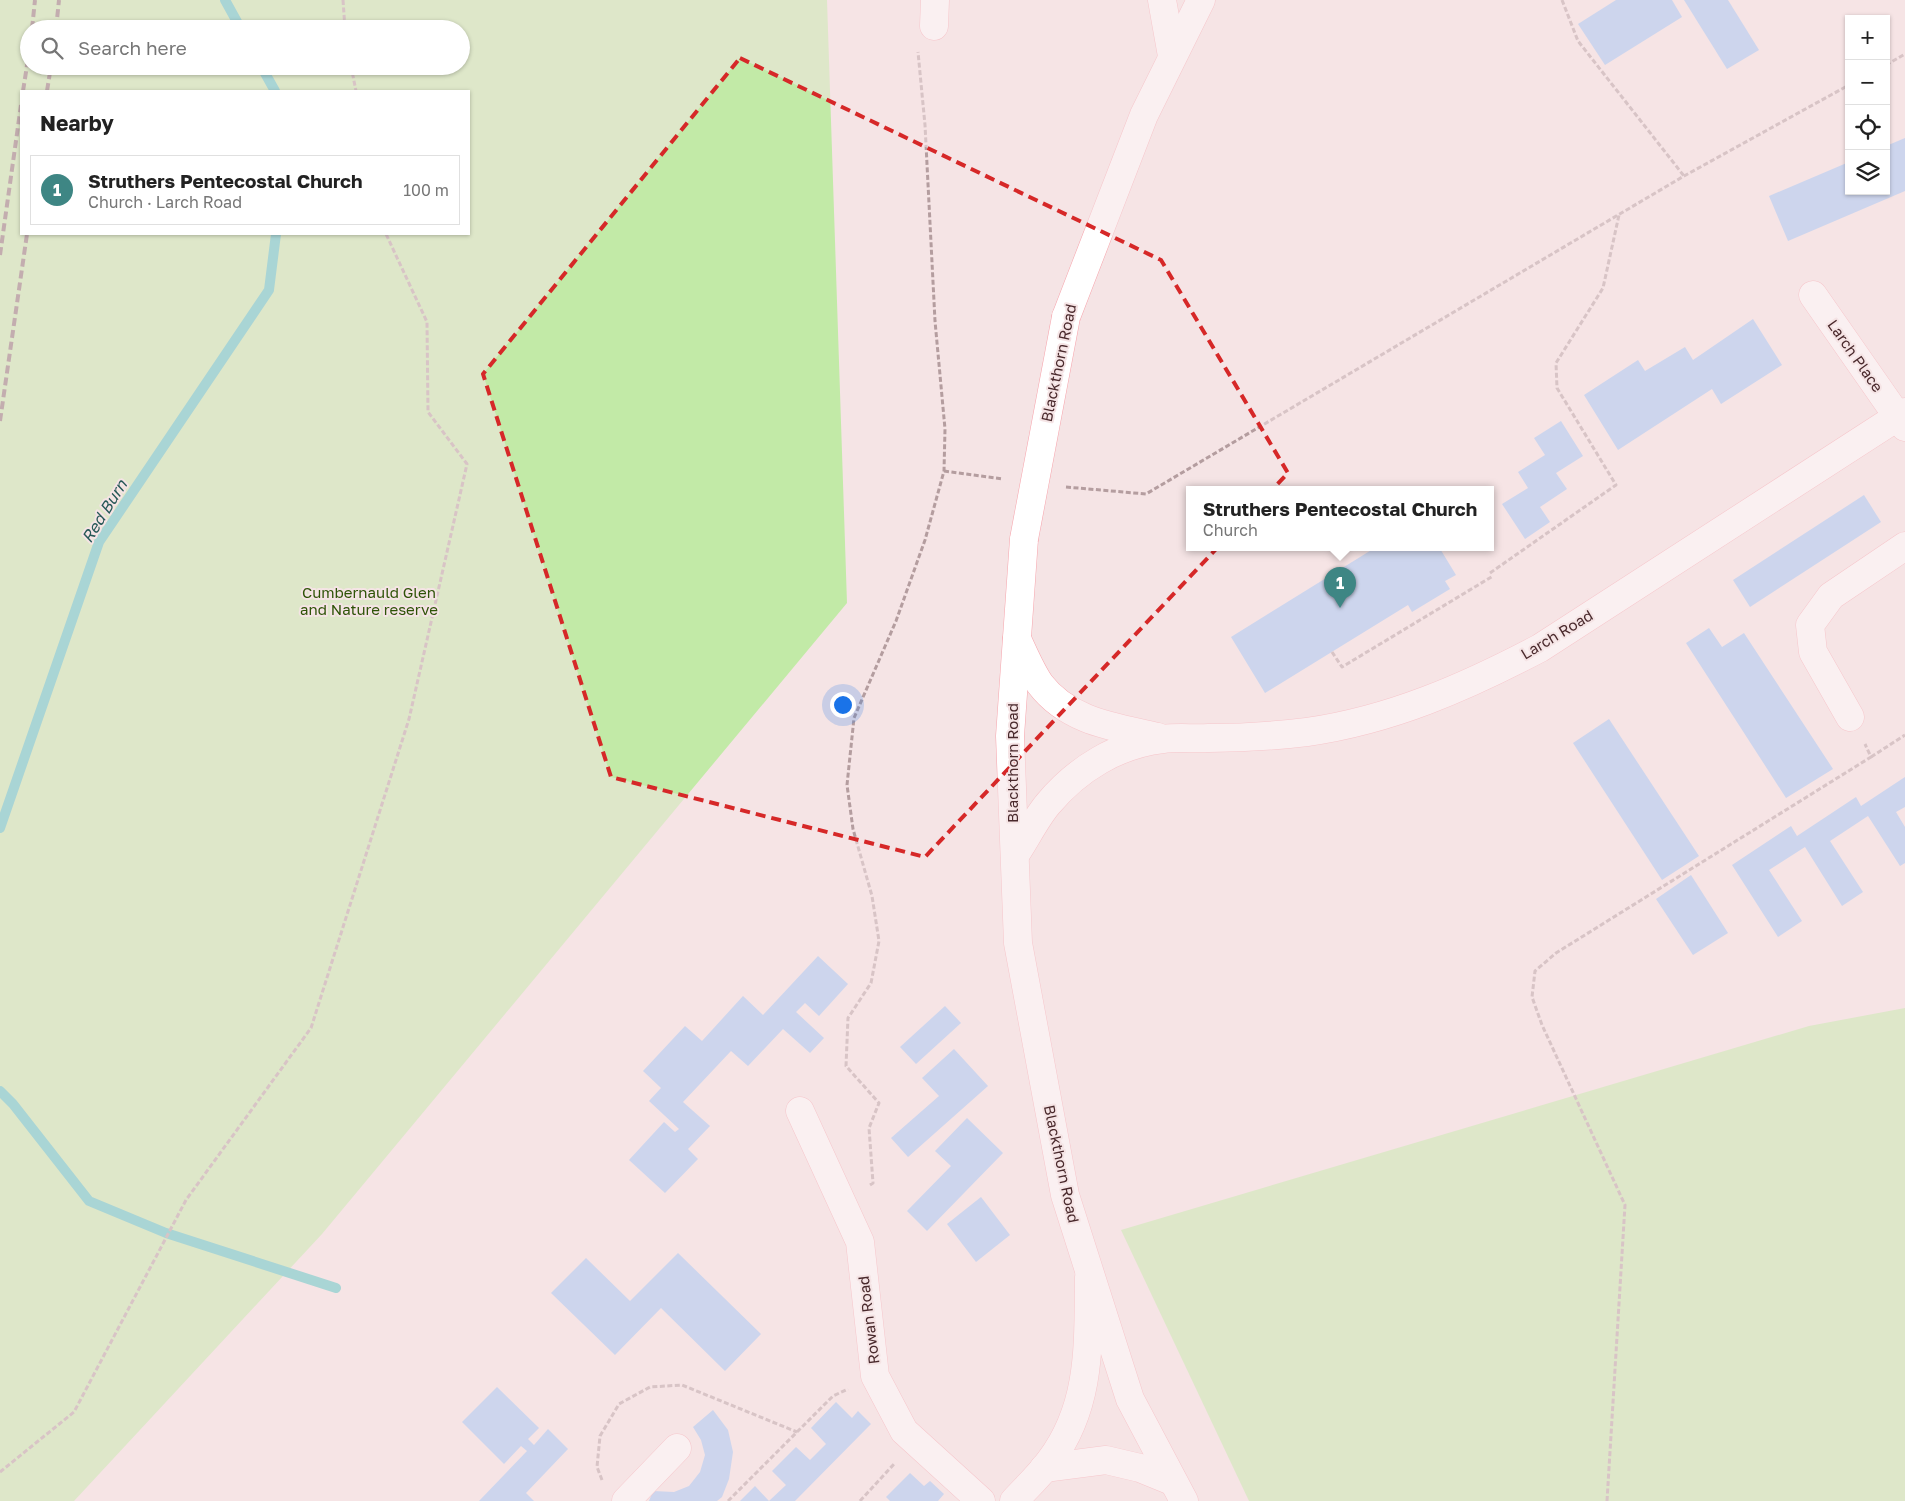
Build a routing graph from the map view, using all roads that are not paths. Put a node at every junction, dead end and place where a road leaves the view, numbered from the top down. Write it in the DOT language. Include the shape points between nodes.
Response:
graph roads {
  1 [pos="1162,0"];
  2 [pos="1200,0"];
  3 [pos="1172,56"];
  4 [pos="1813,295"];
  5 [pos="1902,418"];
  6 [pos="1905,546"];
  7 [pos="1017,639"];
  8 [pos="1850,717"];
  9 [pos="1164,738"];
  10 [pos="1015,855"];
  11 [pos="800,1111"];
  12 [pos="1089,1270"];
  13 [pos="677,1448"];
  14 [pos="1044,1468"];
  15 [pos="1178,1491"];
  16 [pos="626,1501"];
  17 [pos="980,1501"];
  18 [pos="1014,1501"];
  1 -- 3 [label="street"];
  2 -- 3 [label="street, Blackthorn Road"];
  3 -- 7 [label="street, Blackthorn Road, bridge" via="1144,115 1066,317 1024,539"];
  4 -- 5 [label="street, Larch Place"];
  5 -- 9 [label="street, Larch Road" via="1540,648 1463,687 1416,705 1308,732 1258,737"];
  6 -- 8 [label="street" via="1831,596 1810,625 1813,652"];
  7 -- 9 [label="street, Larch Road" via="1039,682 1067,710 1093,722"];
  7 -- 10 [label="street, Blackthorn Road" via="1010,736"];
  9 -- 10 [label="street, Larch Road" via="1106,756 1077,774 1046,806"];
  10 -- 12 [label="street, Blackthorn Road" via="1018,943 1065,1195"];
  11 -- 17 [label="street, Rowan Road" via="860,1242 875,1376 904,1432"];
  12 -- 14 [label="street" via="1084,1385 1064,1440"];
  12 -- 15 [label="street, Blackthorn Road" via="1130,1399"];
  13 -- 16 [label="street"];
  14 -- 15 [label="street" via="1106,1460 1140,1468"];
  14 -- 18 [label="street"];
}
